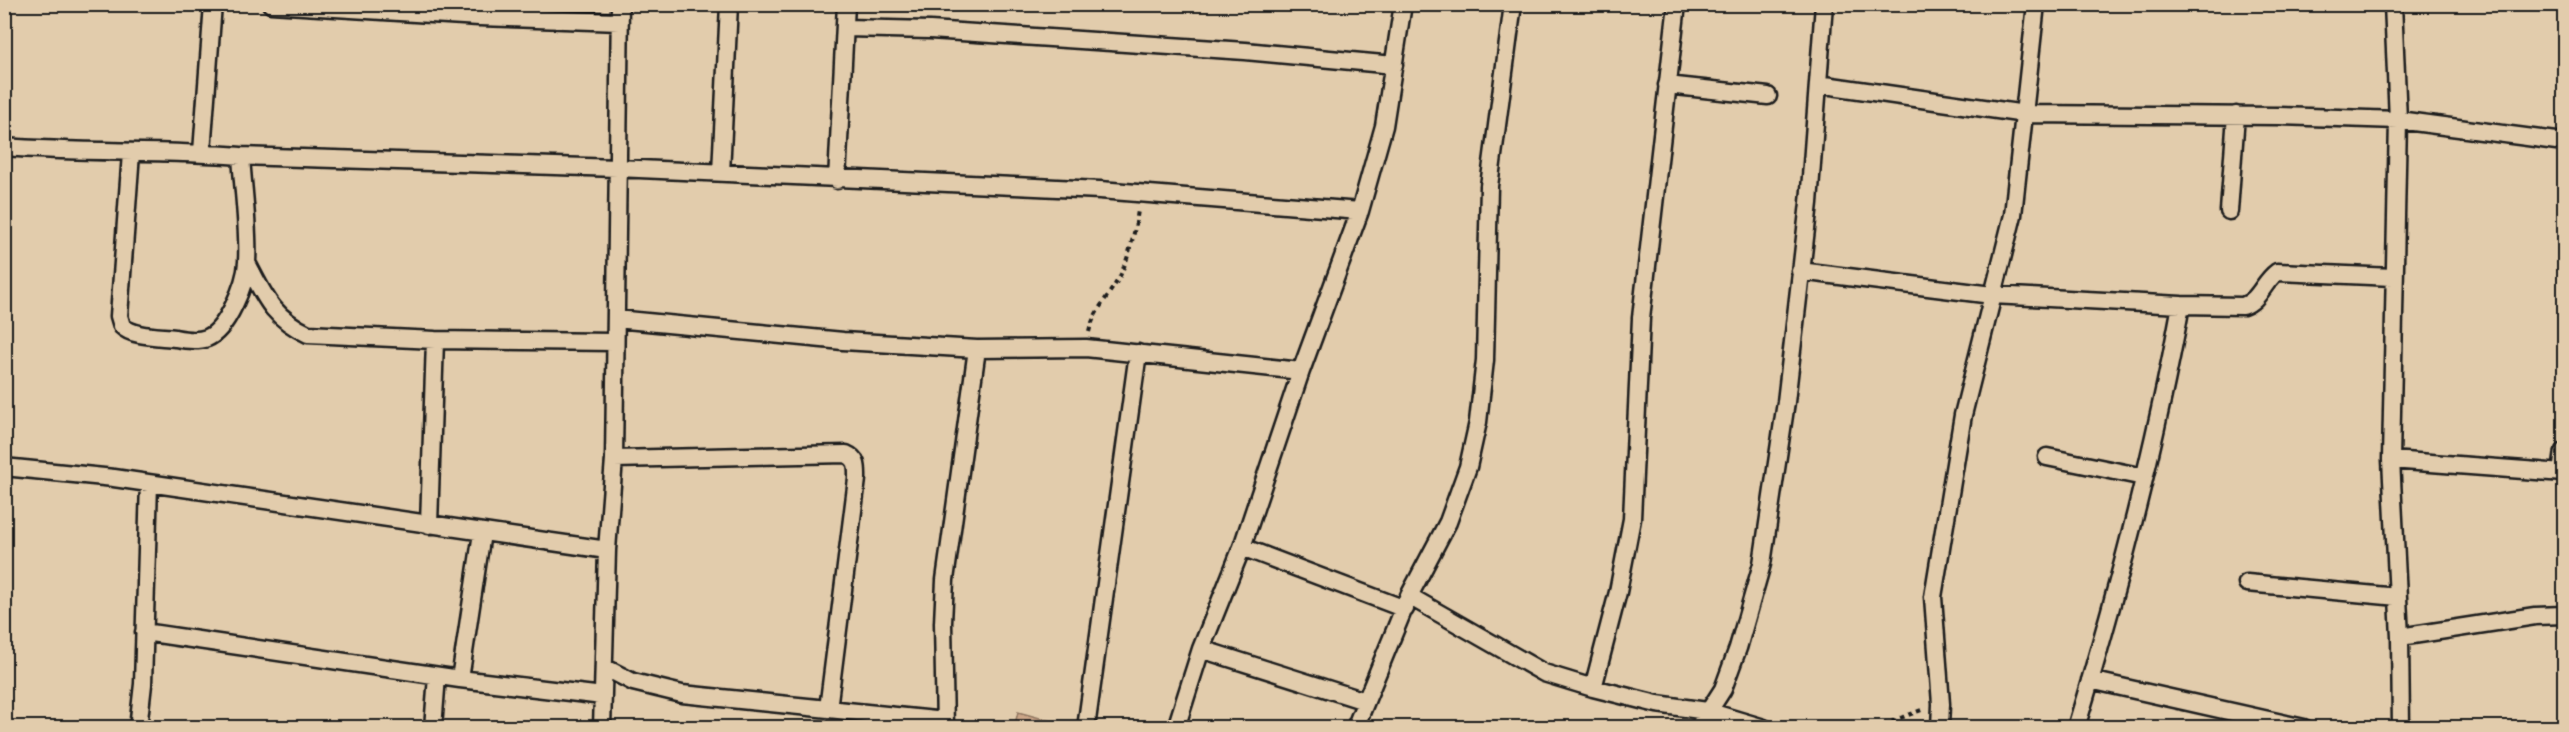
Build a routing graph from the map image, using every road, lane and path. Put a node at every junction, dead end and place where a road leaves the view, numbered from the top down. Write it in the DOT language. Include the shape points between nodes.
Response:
graph roads {
  1 [pos="213,4"];
  2 [pos="271,4"];
  3 [pos="621,4"];
  4 [pos="729,4"];
  5 [pos="846,4"];
  6 [pos="1403,4"];
  7 [pos="1513,4"];
  8 [pos="1677,4"];
  9 [pos="1824,4"];
  10 [pos="2036,4"];
  11 [pos="2393,4"];
  12 [pos="620,22"];
  13 [pos="846,28"];
  14 [pos="1394,65"];
  15 [pos="1818,84"];
  16 [pos="1667,85"];
  17 [pos="1768,96"];
  18 [pos="2025,114"];
  19 [pos="2236,115"];
  20 [pos="2398,120"];
  21 [pos="2565,142"];
  22 [pos="4,147"];
  23 [pos="202,152"];
  24 [pos="131,153"];
  25 [pos="241,156"];
  26 [pos="617,168"];
  27 [pos="721,173"];
  28 [pos="837,180"];
  29 [pos="1141,193"];
  30 [pos="1360,210"];
  31 [pos="2229,211"];
  32 [pos="247,263"];
  33 [pos="1800,271"];
  34 [pos="2393,277"];
  35 [pos="1992,295"];
  36 [pos="2181,305"];
  37 [pos="616,319"];
  38 [pos="435,340"];
  39 [pos="614,342"];
  40 [pos="1086,348"];
  41 [pos="977,349"];
  42 [pos="1138,353"];
  43 [pos="1301,371"];
  44 [pos="2565,451"];
  45 [pos="2047,458"];
  46 [pos="614,459"];
  47 [pos="2391,460"];
  48 [pos="4,467"];
  49 [pos="2563,473"];
  50 [pos="2144,477"];
  51 [pos="149,483"];
  52 [pos="429,525"];
  53 [pos="482,533"];
  54 [pos="1242,548"];
  55 [pos="607,550"];
  56 [pos="2247,583"];
  57 [pos="2398,597"];
  58 [pos="1407,602"];
  59 [pos="2565,615"];
  60 [pos="144,633"];
  61 [pos="2400,637"];
  62 [pos="1201,650"];
  63 [pos="604,667"];
  64 [pos="437,676"];
  65 [pos="460,680"];
  66 [pos="2090,681"];
  67 [pos="1593,688"];
  68 [pos="603,696"];
  69 [pos="1365,701"];
  70 [pos="1941,704"];
  71 [pos="828,709"];
  72 [pos="1707,711"];
  73 [pos="945,724"];
  74 [pos="138,728"];
  75 [pos="433,728"];
  76 [pos="602,728"];
  77 [pos="1086,728"];
  78 [pos="1176,728"];
  79 [pos="1355,728"];
  80 [pos="1698,728"];
  81 [pos="1764,728"];
  82 [pos="1875,728"];
  83 [pos="1940,728"];
  84 [pos="2076,728"];
  85 [pos="2304,728"];
  86 [pos="2401,728"];
  1 -- 23 [label="street"];
  2 -- 12 [label="street"];
  3 -- 12 [label="street"];
  4 -- 27 [label="street"];
  5 -- 13 [label="street"];
  6 -- 14 [label="street"];
  7 -- 58 [label="street" via="1489,186 1485,360 1478,422 1468,467 1448,522"];
  8 -- 16 [label="street"];
  9 -- 15 [label="street"];
  10 -- 18 [label="street"];
  11 -- 20 [label="street"];
  12 -- 26 [label="street"];
  13 -- 14 [label="street" via="1245,51"];
  13 -- 28 [label="street"];
  14 -- 30 [label="street" via="1384,126"];
  15 -- 18 [label="street"];
  15 -- 33 [label="street"];
  16 -- 17 [label="street"];
  16 -- 67 [label="street" via="1641,318 1632,519 1616,602"];
  18 -- 19 [label="street"];
  18 -- 35 [label="street" via="2013,216"];
  19 -- 20 [label="street"];
  19 -- 31 [label="street"];
  20 -- 21 [label="street"];
  20 -- 34 [label="street"];
  22 -- 24 [label="street"];
  23 -- 24 [label="street"];
  23 -- 25 [label="street"];
  24 -- 32 [label="street" via="119,316 125,330 181,339 208,338 236,302"];
  25 -- 26 [label="street"];
  25 -- 32 [label="street"];
  26 -- 27 [label="street"];
  26 -- 37 [label="street"];
  27 -- 28 [label="street"];
  28 -- 29 [label="street"];
  29 -- 30 [label="street"];
  29 -- 40 [label="path" via="1127,256 1119,278 1096,311"];
  30 -- 43 [label="street"];
  32 -- 38 [label="street" via="275,313 308,334"];
  33 -- 35 [label="street"];
  33 -- 72 [label="street" via="1762,564 1738,648 1722,689"];
  34 -- 36 [label="street" via="2277,272 2251,303 2243,306"];
  34 -- 47 [label="street"];
  35 -- 36 [label="street"];
  35 -- 70 [label="street" via="1963,416 1933,597"];
  36 -- 50 [label="street"];
  37 -- 39 [label="street"];
  37 -- 41 [label="street" via="843,341"];
  38 -- 39 [label="street"];
  38 -- 52 [label="street"];
  39 -- 46 [label="street"];
  40 -- 41 [label="street"];
  40 -- 42 [label="street"];
  41 -- 73 [label="street" via="945,580"];
  42 -- 43 [label="street"];
  42 -- 77 [label="street"];
  43 -- 54 [label="street"];
  44 -- 49 [label="street"];
  45 -- 50 [label="street"];
  46 -- 55 [label="street"];
  46 -- 71 [label="street" via="846,454 853,457 857,478"];
  47 -- 49 [label="street"];
  47 -- 57 [label="street"];
  48 -- 51 [label="street"];
  50 -- 66 [label="street"];
  51 -- 52 [label="street"];
  51 -- 60 [label="street"];
  52 -- 53 [label="street"];
  53 -- 55 [label="street"];
  53 -- 65 [label="street"];
  54 -- 58 [label="street"];
  54 -- 62 [label="street"];
  55 -- 63 [label="street"];
  56 -- 57 [label="street"];
  57 -- 61 [label="street"];
  58 -- 67 [label="street" via="1544,673"];
  58 -- 69 [label="street"];
  59 -- 61 [label="street"];
  60 -- 64 [label="street"];
  60 -- 74 [label="street"];
  61 -- 86 [label="street"];
  62 -- 69 [label="street"];
  62 -- 78 [label="street"];
  63 -- 68 [label="street"];
  63 -- 71 [label="street" via="657,690"];
  64 -- 65 [label="street"];
  64 -- 75 [label="street"];
  65 -- 68 [label="street"];
  66 -- 84 [label="street"];
  66 -- 85 [label="street"];
  67 -- 72 [label="street" via="1657,704"];
  68 -- 76 [label="street"];
  69 -- 79 [label="street"];
  70 -- 82 [label="path"];
  70 -- 83 [label="street"];
  71 -- 73 [label="street"];
  72 -- 80 [label="street"];
  72 -- 81 [label="street"];
}
